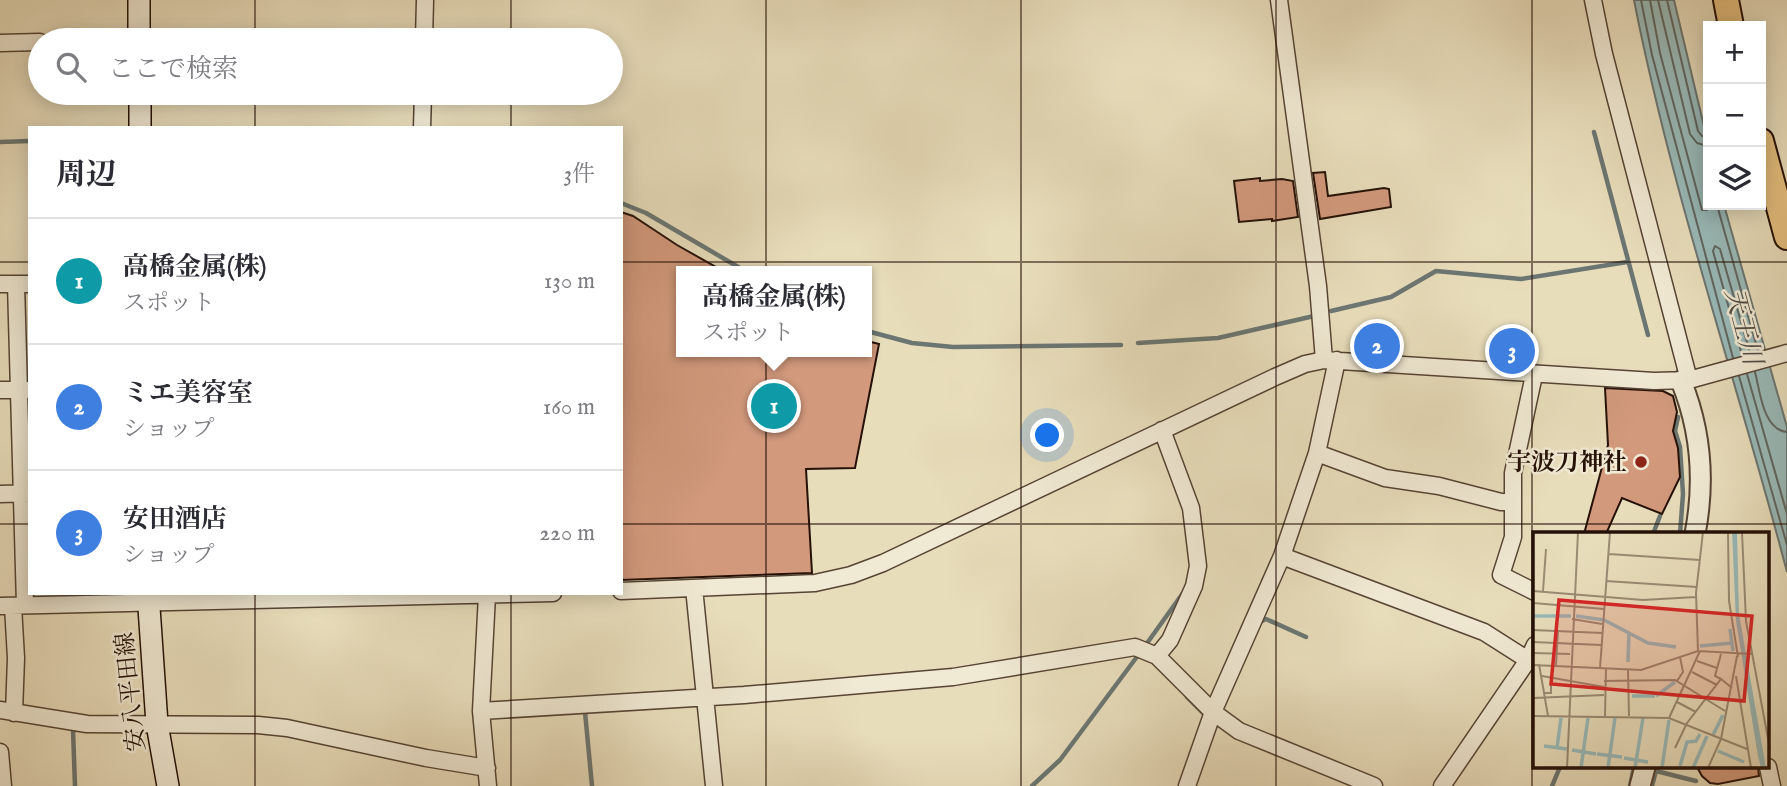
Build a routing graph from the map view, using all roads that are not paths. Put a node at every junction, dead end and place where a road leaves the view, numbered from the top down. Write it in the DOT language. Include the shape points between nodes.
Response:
graph roads {
  1 [pos="139,0"];
  2 [pos="425,0"];
  3 [pos="1279,0"];
  4 [pos="1593,0"];
  5 [pos="1726,0"];
  6 [pos="1730,21"];
  7 [pos="139,28"];
  8 [pos="424,28"];
  9 [pos="0,43"];
  10 [pos="28,43"];
  11 [pos="140,105"];
  12 [pos="423,105"];
  13 [pos="140,126"];
  14 [pos="422,126"];
  15 [pos="1763,147"];
  16 [pos="1787,237"];
  17 [pos="15,284"];
  18 [pos="1787,353"];
  19 [pos="1330,360"];
  20 [pos="1534,374"];
  21 [pos="1685,380"];
  22 [pos="0,390"];
  23 [pos="25,390"];
  24 [pos="1162,430"];
  25 [pos="1317,453"];
  26 [pos="26,493"];
  27 [pos="0,494"];
  28 [pos="1513,502"];
  29 [pos="1695,532"];
  30 [pos="1282,556"];
  31 [pos="694,589"];
  32 [pos="623,591"];
  33 [pos="1533,591"];
  34 [pos="361,595"];
  35 [pos="460,595"];
  36 [pos="509,595"];
  37 [pos="487,596"];
  38 [pos="148,598"];
  39 [pos="13,606"];
  40 [pos="1533,649"];
  41 [pos="1157,656"];
  42 [pos="1528,660"];
  43 [pos="706,698"];
  44 [pos="7,711"];
  45 [pos="481,711"];
  46 [pos="1213,712"];
  47 [pos="157,724"];
  48 [pos="0,752"];
  49 [pos="487,768"];
  50 [pos="1645,768"];
  51 [pos="1768,768"];
  52 [pos="4,786"];
  53 [pos="168,786"];
  54 [pos="488,786"];
  55 [pos="714,786"];
  56 [pos="1187,786"];
  57 [pos="1374,786"];
  58 [pos="1442,786"];
  59 [pos="1640,786"];
  60 [pos="1772,786"];
  1 -- 7 [label="main road"];
  2 -- 8 [label="street"];
  3 -- 19 [label="street"];
  4 -- 21 [label="street"];
  5 -- 6 [label="main road"];
  9 -- 10 [label="street"];
  11 -- 13 [label="main road"];
  12 -- 14 [label="street"];
  15 -- 16 [label="main road"];
  17 -- 23 [label="street"];
  18 -- 21 [label="street"];
  19 -- 20 [label="street"];
  19 -- 24 [label="street" via="1306,364"];
  19 -- 25 [label="street"];
  20 -- 21 [label="street"];
  20 -- 28 [label="street" via="1513,473"];
  21 -- 29 [label="street" via="1702,477"];
  22 -- 23 [label="street"];
  23 -- 26 [label="street"];
  24 -- 31 [label="street" via="851,575 815,583"];
  24 -- 41 [label="street" via="1191,508 1198,566 1170,640"];
  25 -- 28 [label="street" via="1385,478"];
  25 -- 30 [label="street"];
  26 -- 27 [label="street"];
  26 -- 39 [label="street"];
  28 -- 33 [label="street" via="1513,537 1502,575"];
  30 -- 42 [label="street" via="1484,632"];
  30 -- 46 [label="street"];
  31 -- 32 [label="street"];
  31 -- 43 [label="street"];
  34 -- 38 [label="street"];
  35 -- 37 [label="street"];
  36 -- 37 [label="street"];
  37 -- 45 [label="street"];
  38 -- 39 [label="street"];
  38 -- 47 [label="main road, 安八平田線"];
  39 -- 44 [label="street" via="16,658"];
  40 -- 42 [label="street"];
  41 -- 43 [label="street" via="1135,647 953,677"];
  41 -- 46 [label="street"];
  42 -- 58 [label="street"];
  43 -- 45 [label="street"];
  43 -- 55 [label="street"];
  44 -- 47 [label="street" via="87,724"];
  45 -- 49 [label="street"];
  46 -- 56 [label="street"];
  46 -- 57 [label="street" via="1239,731"];
  47 -- 49 [label="street" via="287,728"];
  47 -- 53 [label="main road, 安八平田線"];
  48 -- 52 [label="street"];
  49 -- 54 [label="street"];
  50 -- 59 [label="street"];
  51 -- 60 [label="street"];
}
